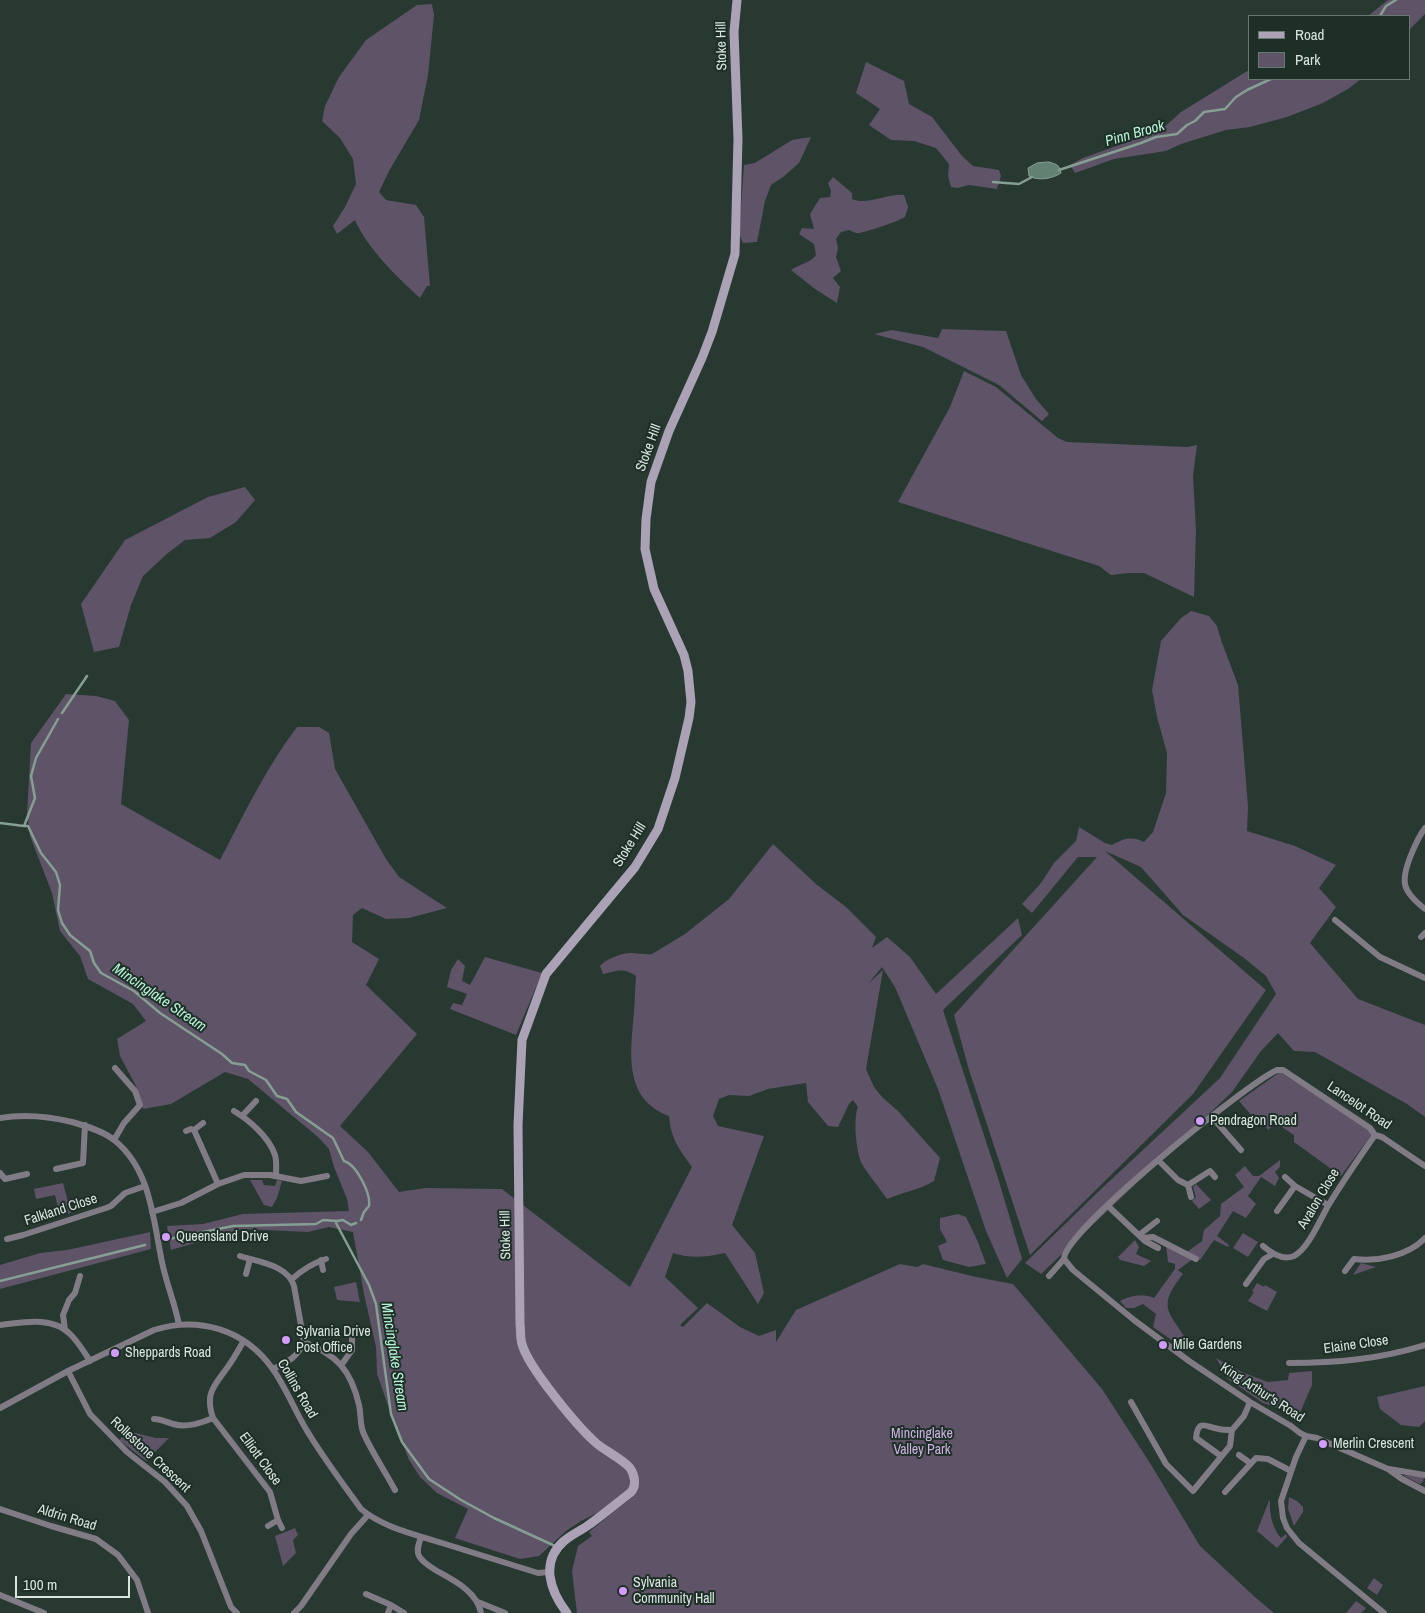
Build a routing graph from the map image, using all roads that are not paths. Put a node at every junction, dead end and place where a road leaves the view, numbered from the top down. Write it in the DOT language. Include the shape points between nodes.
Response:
graph roads {
  1 [pos="736,0"];
  2 [pos="1425,828"];
  3 [pos="1425,909"];
  4 [pos="1335,920"];
  5 [pos="1425,978"];
  6 [pos="115,1068"];
  7 [pos="256,1101"];
  8 [pos="234,1110"];
  9 [pos="242,1116"];
  10 [pos="1212,1117"];
  11 [pos="0,1118"];
  12 [pos="203,1123"];
  13 [pos="85,1125"];
  14 [pos="194,1130"];
  15 [pos="186,1131"];
  16 [pos="1375,1135"];
  17 [pos="114,1140"];
  18 [pos="1241,1150"];
  19 [pos="1158,1160"];
  20 [pos="1425,1166"];
  21 [pos="56,1169"];
  22 [pos="0,1173"];
  23 [pos="27,1174"];
  24 [pos="276,1176"];
  25 [pos="328,1176"];
  26 [pos="1214,1177"];
  27 [pos="1285,1177"];
  28 [pos="218,1184"];
  29 [pos="1188,1185"];
  30 [pos="145,1186"];
  31 [pos="1295,1186"];
  32 [pos="1191,1197"];
  33 [pos="1328,1205"];
  34 [pos="1108,1206"];
  35 [pos="1277,1211"];
  36 [pos="152,1212"];
  37 [pos="1158,1221"];
  38 [pos="1141,1236"];
  39 [pos="1425,1238"];
  40 [pos="7,1239"];
  41 [pos="1262,1246"];
  42 [pos="1158,1248"];
  43 [pos="1273,1254"];
  44 [pos="240,1256"];
  45 [pos="250,1259"];
  46 [pos="1064,1259"];
  47 [pos="1196,1259"];
  48 [pos="323,1270"];
  49 [pos="1345,1271"];
  50 [pos="246,1274"];
  51 [pos="80,1276"];
  52 [pos="1049,1276"];
  53 [pos="292,1279"];
  54 [pos="1246,1284"];
  55 [pos="63,1315"];
  56 [pos="51,1324"];
  57 [pos="0,1325"];
  58 [pos="180,1325"];
  59 [pos="65,1330"];
  60 [pos="352,1334"];
  61 [pos="243,1342"];
  62 [pos="304,1342"];
  63 [pos="1425,1345"];
  64 [pos="90,1361"];
  65 [pos="1289,1363"];
  66 [pos="342,1364"];
  67 [pos="273,1369"];
  68 [pos="68,1371"];
  69 [pos="1131,1402"];
  70 [pos="1250,1402"];
  71 [pos="0,1408"];
  72 [pos="214,1418"];
  73 [pos="154,1419"];
  74 [pos="1232,1430"];
  75 [pos="1306,1436"];
  76 [pos="1239,1455"];
  77 [pos="1221,1456"];
  78 [pos="1250,1463"];
  79 [pos="1388,1469"];
  80 [pos="1291,1471"];
  81 [pos="1425,1475"];
  82 [pos="395,1490"];
  83 [pos="1425,1491"];
  84 [pos="1225,1492"];
  85 [pos="0,1509"];
  86 [pos="368,1515"];
  87 [pos="278,1520"];
  88 [pos="268,1526"];
  89 [pos="282,1528"];
  90 [pos="421,1537"];
  91 [pos="549,1572"];
  92 [pos="366,1594"];
  93 [pos="0,1595"];
  94 [pos="478,1602"];
  95 [pos="391,1605"];
  96 [pos="44,1613"];
  97 [pos="148,1613"];
  98 [pos="237,1613"];
  99 [pos="294,1613"];
  100 [pos="388,1613"];
  101 [pos="404,1613"];
  102 [pos="481,1613"];
  103 [pos="505,1613"];
  104 [pos="567,1613"];
  105 [pos="1384,1613"];
  1 -- 91 [label="street, Stoke Hill" via="738,147 735,254 712,332 669,431 651,482 646,519 645,549 654,589 684,655 688,672 691,702 686,736 658,829 635,867 546,974 522,1040 518,1125 522,1344 556,1398 595,1442 630,1468 635,1483 630,1494 558,1548 550,1560"];
  2 -- 3 [label="street" via="1405,870 1404,880 1410,896"];
  4 -- 5 [label="street" via="1380,957"];
  6 -- 17 [label="street" via="135,1091 140,1105"];
  7 -- 9 [label="street"];
  8 -- 9 [label="street"];
  9 -- 24 [label="street" via="268,1142 275,1155"];
  10 -- 16 [label="street, Lancelot Road" via="1271,1073 1283,1070 1370,1128"];
  10 -- 18 [label="street"];
  10 -- 19 [label="street"];
  11 -- 13 [label="street" via="38,1115"];
  12 -- 14 [label="street"];
  13 -- 17 [label="street"];
  13 -- 21 [label="street" via="83,1163"];
  14 -- 15 [label="street"];
  14 -- 28 [label="street"];
  16 -- 20 [label="street, Lancelot Road"];
  16 -- 33 [label="street, Avalon Close"];
  17 -- 30 [label="street" via="136,1166"];
  19 -- 29 [label="street" via="1178,1180"];
  19 -- 34 [label="street"];
  22 -- 23 [label="street" via="5,1179"];
  24 -- 25 [label="street" via="301,1181"];
  24 -- 28 [label="street" via="244,1175"];
  26 -- 29 [label="street" via="1210,1171"];
  27 -- 31 [label="street"];
  28 -- 36 [label="street" via="181,1203"];
  29 -- 32 [label="street"];
  30 -- 36 [label="street"];
  30 -- 40 [label="street, Falkland Close" via="125,1193 106,1208"];
  31 -- 33 [label="street"];
  31 -- 35 [label="street"];
  33 -- 43 [label="street, Avalon Close" via="1302,1250 1284,1258"];
  34 -- 38 [label="street"];
  34 -- 46 [label="street" via="1071,1244"];
  36 -- 58 [label="street" via="162,1265"];
  37 -- 38 [label="street"];
  38 -- 42 [label="street"];
  38 -- 47 [label="street" via="1153,1237"];
  39 -- 49 [label="street" via="1388,1258 1354,1260"];
  41 -- 43 [label="street"];
  43 -- 54 [label="street" via="1264,1259"];
  44 -- 45 [label="street"];
  45 -- 50 [label="street"];
  45 -- 53 [label="street" via="281,1270"];
  46 -- 52 [label="street"];
  46 -- 70 [label="street, King Arthur's Road" via="1134,1320"];
  48 -- 53 [label="street" via="323,1260 300,1271"];
  51 -- 55 [label="street"];
  53 -- 62 [label="street"];
  55 -- 56 [label="street"];
  55 -- 59 [label="street"];
  56 -- 57 [label="street"];
  56 -- 59 [label="street"];
  58 -- 61 [label="street, Collins Road" via="212,1326"];
  58 -- 64 [label="street, Collins Road" via="144,1334"];
  59 -- 64 [label="street"];
  60 -- 66 [label="street" via="352,1350"];
  61 -- 67 [label="street, Collins Road" via="258,1352"];
  61 -- 72 [label="street" via="212,1390 209,1406"];
  62 -- 66 [label="street" via="322,1349"];
  62 -- 67 [label="street" via="294,1358"];
  63 -- 65 [label="street, Elaine Close" via="1357,1361"];
  64 -- 68 [label="street, Collins Road"];
  66 -- 82 [label="street" via="352,1381 362,1431"];
  67 -- 86 [label="street, Collins Road" via="310,1436"];
  68 -- 71 [label="street, Collins Road"];
  68 -- 98 [label="street, Rollestone Crescent" via="90,1414 126,1452 165,1482 187,1506 201,1531 231,1608"];
  69 -- 77 [label="street" via="1166,1464 1194,1491"];
  70 -- 74 [label="street" via="1244,1416"];
  70 -- 75 [label="street, King Arthur's Road"];
  72 -- 73 [label="street" via="185,1425"];
  72 -- 87 [label="street, Elliott Close" via="270,1492"];
  74 -- 77 [label="street" via="1230,1446"];
  74 -- 77 [label="street" via="1201,1425 1197,1430 1196,1438"];
  75 -- 79 [label="street, King Arthur's Road" via="1318,1438"];
  75 -- 80 [label="street"];
  76 -- 78 [label="street"];
  78 -- 80 [label="street" via="1259,1457"];
  78 -- 84 [label="street"];
  79 -- 81 [label="street, King Arthur's Road"];
  79 -- 83 [label="street, King Arthur's Road"];
  80 -- 105 [label="street" via="1281,1501 1287,1528 1299,1543"];
  85 -- 97 [label="street, Aldrin Road" via="96,1539 118,1555 137,1580"];
  86 -- 90 [label="street, Collins Road"];
  86 -- 99 [label="street"];
  87 -- 88 [label="street"];
  87 -- 89 [label="street, Elliott Close"];
  90 -- 91 [label="street, Collins Road" via="538,1573"];
  90 -- 94 [label="street" via="419,1556 427,1565 456,1581"];
  91 -- 104 [label="street" via="552,1588"];
  92 -- 95 [label="street"];
  93 -- 96 [label="street"];
  94 -- 102 [label="street"];
  94 -- 103 [label="street"];
  95 -- 100 [label="street"];
  95 -- 101 [label="street"];
}
